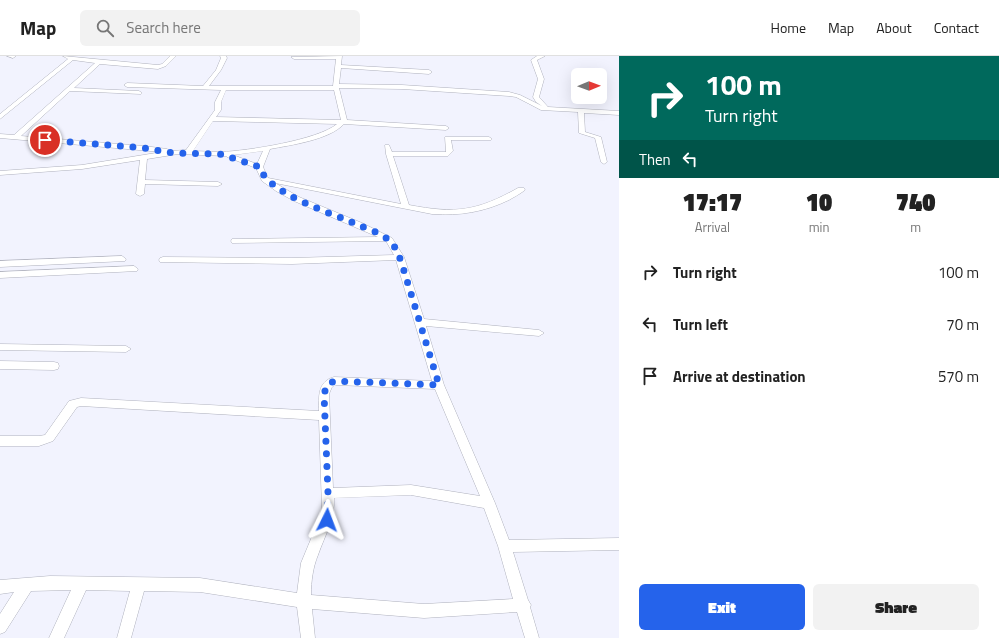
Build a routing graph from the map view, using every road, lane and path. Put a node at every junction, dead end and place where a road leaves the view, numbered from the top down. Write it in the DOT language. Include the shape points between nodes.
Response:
graph roads {
  1 [pos="173,56"];
  2 [pos="223,56"];
  3 [pos="542,56"];
  4 [pos="69,57"];
  5 [pos="294,57"];
  6 [pos="339,57"];
  7 [pos="100,62"];
  8 [pos="338,66"];
  9 [pos="429,72"];
  10 [pos="127,85"];
  11 [pos="336,87"];
  12 [pos="204,88"];
  13 [pos="224,88"];
  14 [pos="69,89"];
  15 [pos="139,93"];
  16 [pos="549,108"];
  17 [pos="581,111"];
  18 [pos="619,113"];
  19 [pos="0,117"];
  20 [pos="211,119"];
  21 [pos="344,122"];
  22 [pos="446,128"];
  23 [pos="0,136"];
  24 [pos="16,137"];
  25 [pos="489,139"];
  26 [pos="387,146"];
  27 [pos="267,149"];
  28 [pos="173,153"];
  29 [pos="188,153"];
  30 [pos="220,154"];
  31 [pos="389,154"];
  32 [pos="144,158"];
  33 [pos="604,162"];
  34 [pos="260,167"];
  35 [pos="0,173"];
  36 [pos="265,179"];
  37 [pos="141,182"];
  38 [pos="218,184"];
  39 [pos="521,190"];
  40 [pos="140,194"];
  41 [pos="406,207"];
  42 [pos="387,239"];
  43 [pos="235,241"];
  44 [pos="400,257"];
  45 [pos="122,259"];
  46 [pos="163,260"];
  47 [pos="0,264"];
  48 [pos="134,269"];
  49 [pos="0,275"];
  50 [pos="420,322"];
  51 [pos="539,333"];
  52 [pos="0,347"];
  53 [pos="126,349"];
  54 [pos="0,365"];
  55 [pos="54,366"];
  56 [pos="439,385"];
  57 [pos="325,416"];
  58 [pos="0,440"];
  59 [pos="328,493"];
  60 [pos="489,503"];
  61 [pos="619,544"];
  62 [pos="505,546"];
  63 [pos="82,583"];
  64 [pos="28,584"];
  65 [pos="139,584"];
  66 [pos="0,587"];
  67 [pos="304,601"];
  68 [pos="524,605"];
  69 [pos="0,627"];
  70 [pos="56,638"];
  71 [pos="124,638"];
  72 [pos="308,638"];
  73 [pos="532,638"];
  1 -- 7 [label="street" via="163,66 158,67"];
  2 -- 12 [label="street" via="220,67"];
  3 -- 16 [label="street" via="534,60 541,79 536,97"];
  4 -- 7 [label="street"];
  4 -- 19 [label="street"];
  5 -- 6 [label="street"];
  6 -- 8 [label="street"];
  7 -- 14 [label="street"];
  8 -- 9 [label="street"];
  8 -- 11 [label="street"];
  10 -- 12 [label="street"];
  11 -- 13 [label="street"];
  11 -- 16 [label="street" via="417,87 509,94 539,107"];
  11 -- 21 [label="street"];
  12 -- 13 [label="street"];
  13 -- 20 [label="street" via="218,102 218,110"];
  14 -- 15 [label="street"];
  14 -- 24 [label="street"];
  16 -- 17 [label="street"];
  17 -- 18 [label="street"];
  17 -- 33 [label="street" via="582,133 598,137"];
  20 -- 21 [label="street"];
  20 -- 29 [label="street"];
  21 -- 22 [label="street"];
  21 -- 27 [label="street" via="340,127"];
  23 -- 24 [label="street"];
  24 -- 28 [label="street" via="144,148"];
  25 -- 31 [label="street" via="447,138 450,151 448,154"];
  26 -- 31 [label="street"];
  27 -- 30 [label="street"];
  27 -- 34 [label="street"];
  28 -- 29 [label="street"];
  28 -- 32 [label="street"];
  29 -- 30 [label="street"];
  30 -- 34 [label="street"];
  31 -- 41 [label="street"];
  32 -- 35 [label="street" via="84,167"];
  32 -- 37 [label="street"];
  34 -- 36 [label="street"];
  36 -- 41 [label="street"];
  36 -- 42 [label="street" via="288,195"];
  37 -- 38 [label="street"];
  37 -- 40 [label="street"];
  39 -- 41 [label="street" via="496,203 466,213 432,212"];
  42 -- 43 [label="street"];
  42 -- 44 [label="street"];
  44 -- 46 [label="street" via="292,261"];
  44 -- 50 [label="street"];
  45 -- 47 [label="street"];
  48 -- 49 [label="street"];
  50 -- 51 [label="street"];
  50 -- 56 [label="street"];
  52 -- 53 [label="street"];
  54 -- 55 [label="street"];
  56 -- 57 [label="street" via="330,382 324,394"];
  56 -- 60 [label="street"];
  57 -- 58 [label="street" via="81,402 73,404 49,438 39,441"];
  57 -- 59 [label="street"];
  59 -- 60 [label="street" via="411,490"];
  59 -- 67 [label="street" via="327,520 308,563"];
  60 -- 62 [label="street"];
  61 -- 62 [label="street"];
  62 -- 68 [label="street"];
  63 -- 64 [label="street"];
  63 -- 65 [label="street"];
  63 -- 70 [label="street"];
  64 -- 66 [label="street"];
  64 -- 69 [label="street"];
  65 -- 67 [label="street" via="215,586"];
  65 -- 71 [label="street"];
  67 -- 68 [label="street" via="424,611"];
  67 -- 72 [label="street"];
  68 -- 73 [label="street"];
}
